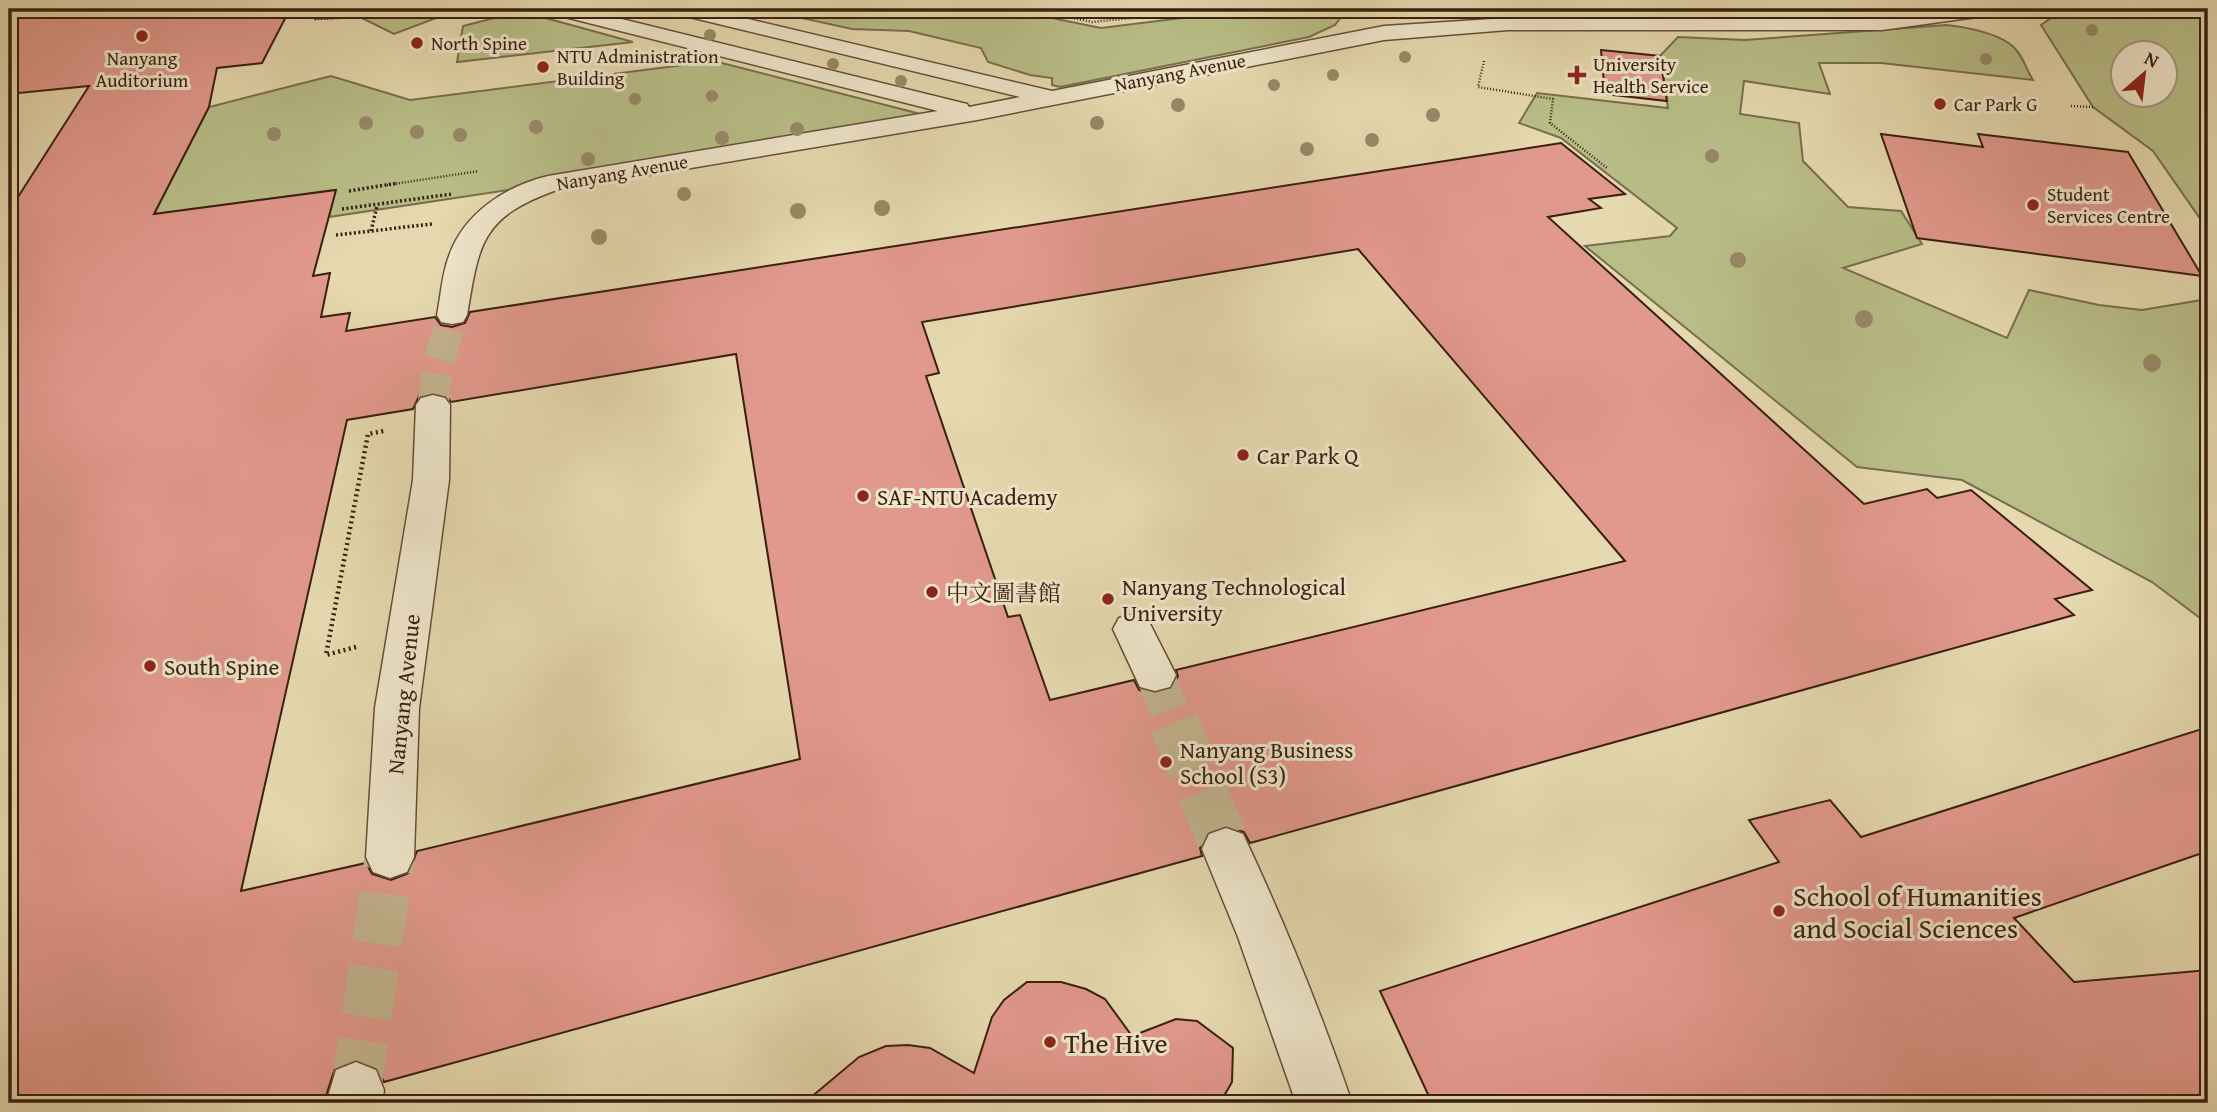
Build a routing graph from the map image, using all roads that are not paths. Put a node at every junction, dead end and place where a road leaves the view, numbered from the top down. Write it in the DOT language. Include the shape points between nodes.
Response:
graph roads {
  1 [pos="556,9"];
  2 [pos="680,9"];
  3 [pos="1449,9"];
  4 [pos="1991,9"];
  5 [pos="1508,24"];
  6 [pos="797,36"];
  7 [pos="757,60"];
  8 [pos="1053,98"];
  9 [pos="977,113"];
  10 [pos="452,314"];
  11 [pos="433,405"];
  12 [pos="1133,629"];
  13 [pos="1155,675"];
  14 [pos="1226,849"];
  15 [pos="390,857"];
  16 [pos="1324,1103"];
  1 -- 7 [label="street"];
  2 -- 6 [label="street"];
  3 -- 5 [label="street"];
  4 -- 5 [label="street, Nanyang Avenue" via="1849,32 1788,35"];
  5 -- 8 [label="street, Nanyang Avenue" via="1337,40"];
  6 -- 7 [label="street"];
  6 -- 8 [label="street"];
  7 -- 9 [label="street"];
  8 -- 9 [label="street, Nanyang Avenue"];
  9 -- 10 [label="street, Nanyang Avenue" via="548,184 522,193 482,225 464,253"];
  11 -- 15 [label="street, Nanyang Avenue" via="431,480 397,708"];
  12 -- 13 [label="street"];
  14 -- 16 [label="street"];
}
